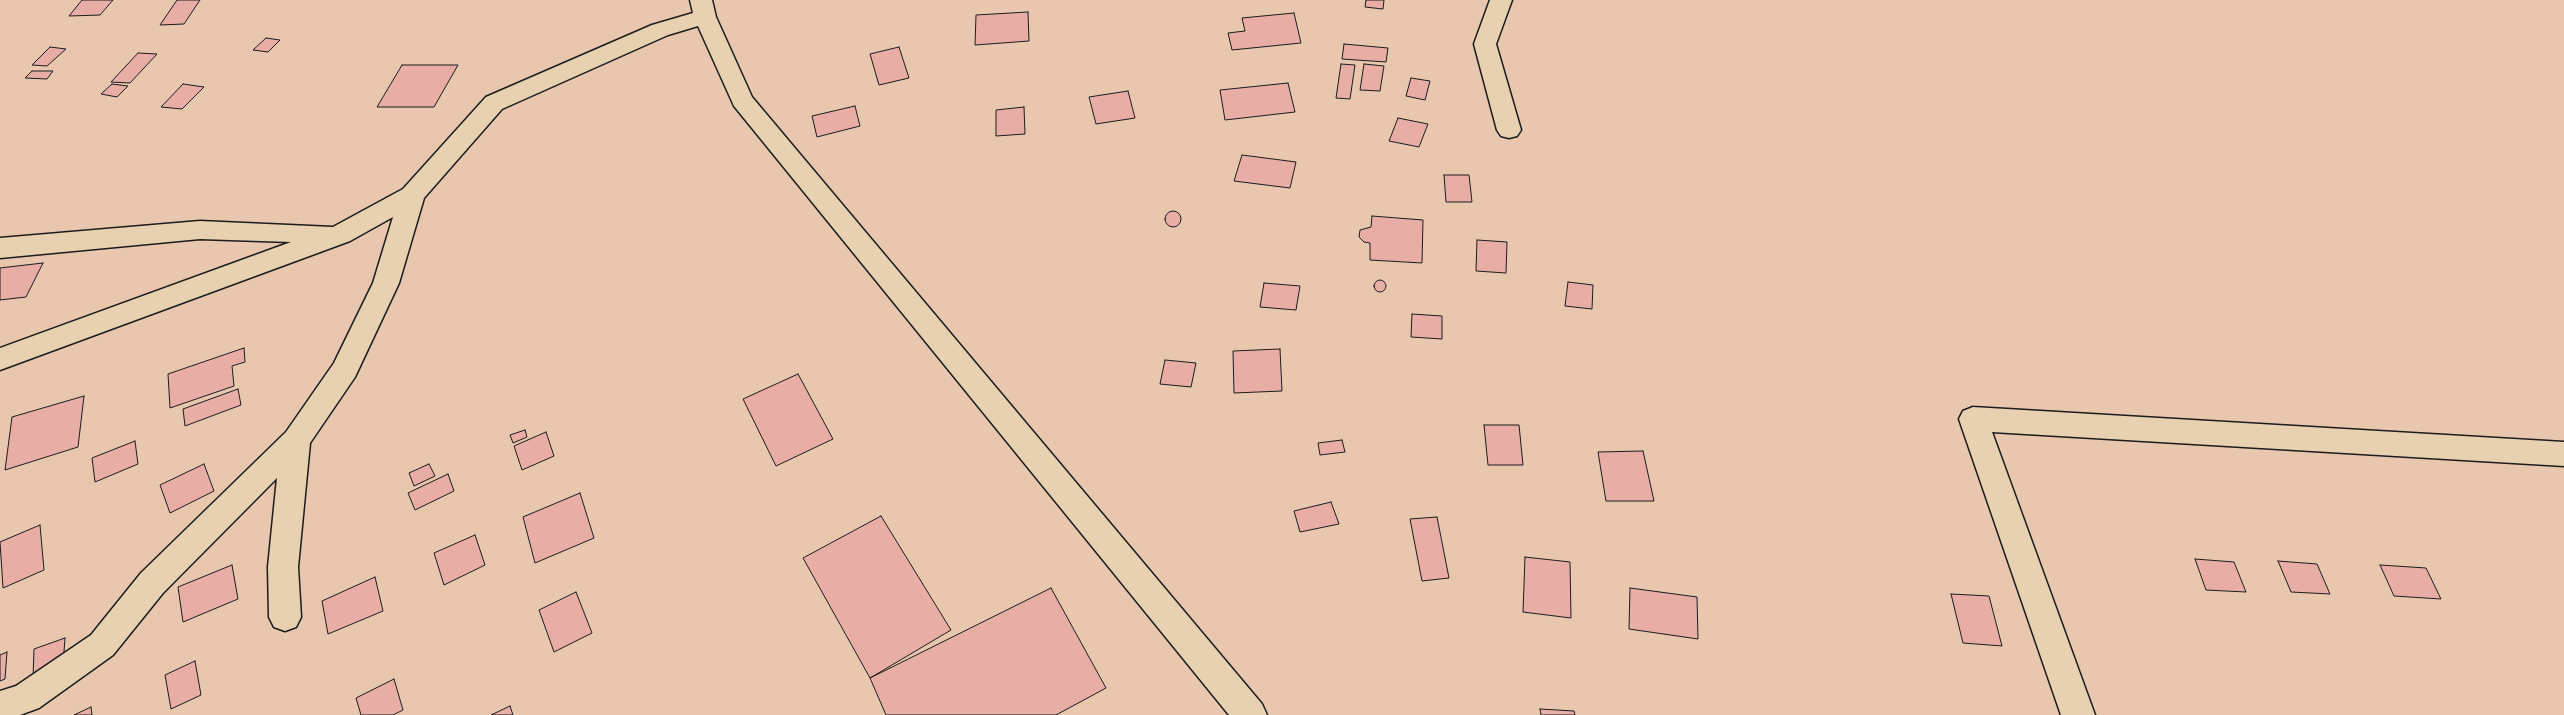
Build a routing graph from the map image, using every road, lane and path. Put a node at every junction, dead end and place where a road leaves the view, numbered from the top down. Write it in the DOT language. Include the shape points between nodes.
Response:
graph roads {
  1 [pos="1501,0"];
  2 [pos="704,8"];
  3 [pos="1508,130"];
  4 [pos="412,195"];
  5 [pos="341,234"];
  6 [pos="0,248"];
  7 [pos="0,359"];
  8 [pos="296,440"];
  9 [pos="2564,454"];
  10 [pos="285,617"];
  11 [pos="0,707"];
  12 [pos="1250,715"];
  13 [pos="2078,715"];
  1 -- 3 [label="street" via="1485,44"];
  2 -- 4 [label="street" via="494,103"];
  2 -- 12 [label="street" via="742,100"];
  4 -- 5 [label="street"];
  4 -- 8 [label="street" via="382,292 345,369"];
  5 -- 6 [label="street" via="200,230"];
  5 -- 7 [label="street"];
  8 -- 10 [label="street" via="283,567"];
  8 -- 11 [label="street" via="152,583 102,645 27,697"];
  9 -- 13 [label="street" via="1973,419"];
}
